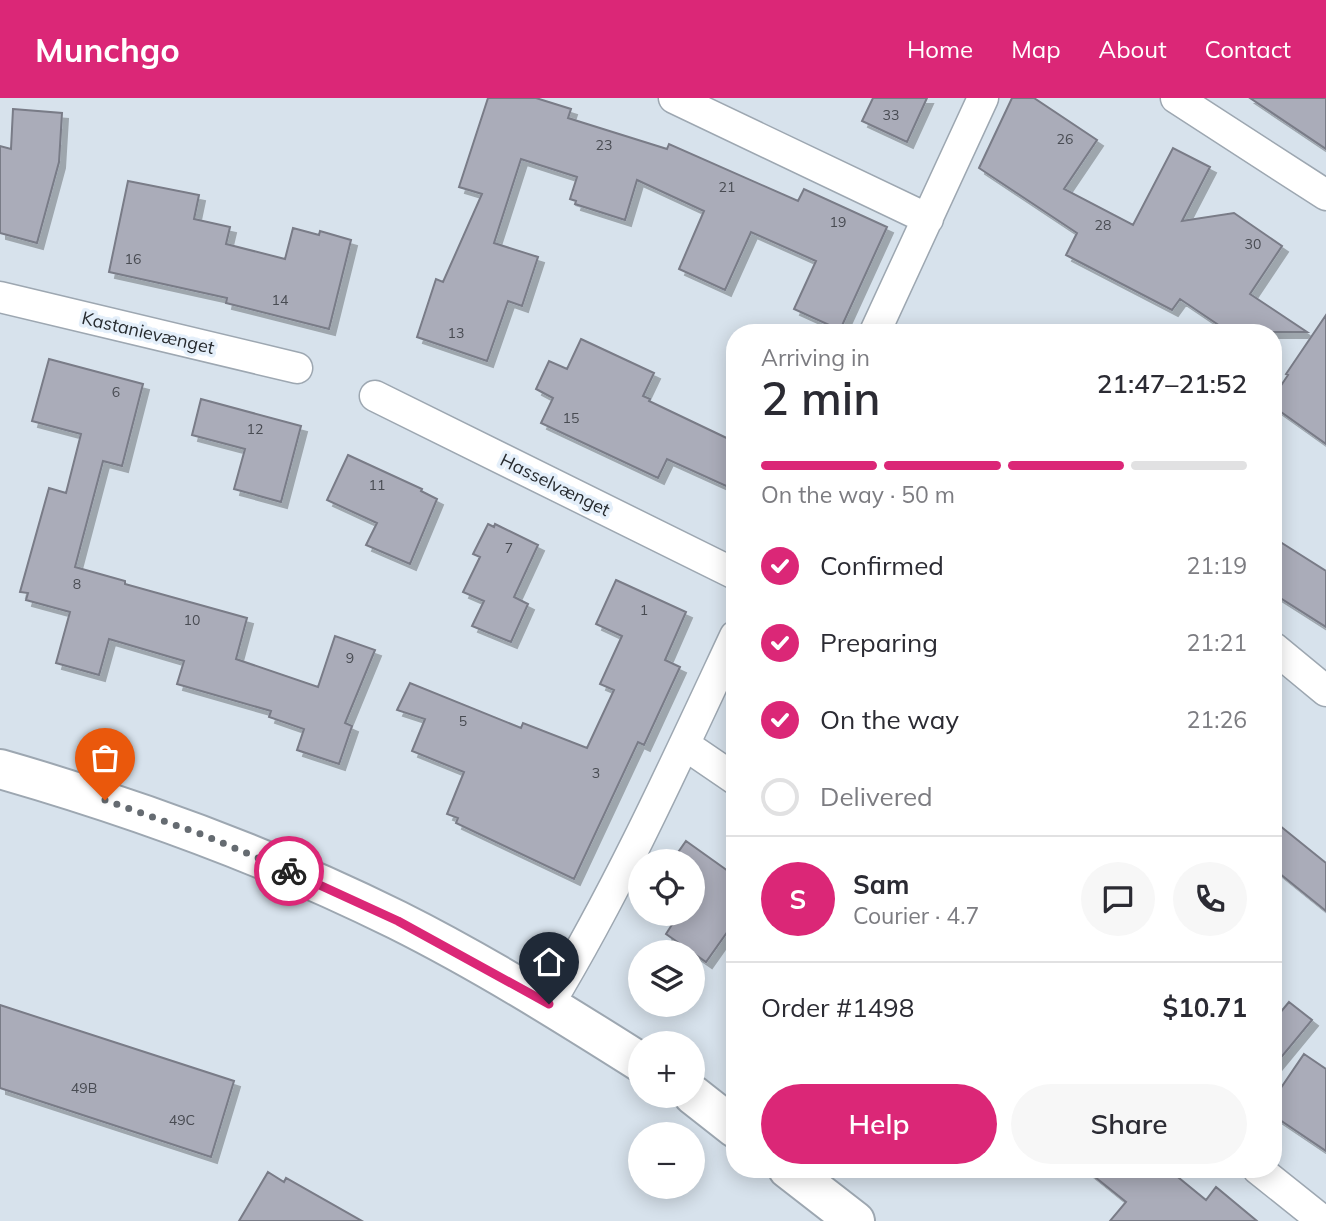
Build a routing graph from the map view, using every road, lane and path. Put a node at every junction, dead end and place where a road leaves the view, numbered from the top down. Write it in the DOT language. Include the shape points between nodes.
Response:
graph roads {
  1 [pos="674,98"];
  2 [pos="984,98"];
  3 [pos="1176,98"];
  4 [pos="1326,195"];
  5 [pos="928,219"];
  6 [pos="0,297"];
  7 [pos="879,324"];
  8 [pos="297,368"];
  9 [pos="375,396"];
  10 [pos="726,570"];
  11 [pos="1282,655"];
  12 [pos="726,656"];
  13 [pos="1326,691"];
  14 [pos="685,745"];
  15 [pos="0,769"];
  16 [pos="726,773"];
  17 [pos="549,1004"];
  18 [pos="628,1054"];
  19 [pos="705,1104"];
  20 [pos="726,1121"];
  21 [pos="800,1178"];
  22 [pos="1269,1178"];
  23 [pos="855,1221"];
  24 [pos="1323,1221"];
  1 -- 5 [label="street"];
  2 -- 5 [label="street"];
  3 -- 4 [label="street"];
  5 -- 7 [label="street"];
  6 -- 8 [label="street, Kastanievænget"];
  9 -- 10 [label="street, Hasselvænget"];
  11 -- 13 [label="street"];
  12 -- 14 [label="street"];
  14 -- 16 [label="street"];
  14 -- 17 [label="street" via="588,939"];
  15 -- 17 [label="street" via="206,836 289,871 398,921"];
  17 -- 18 [label="street"];
  19 -- 20 [label="street"];
  21 -- 23 [label="street"];
  22 -- 24 [label="street"];
}
